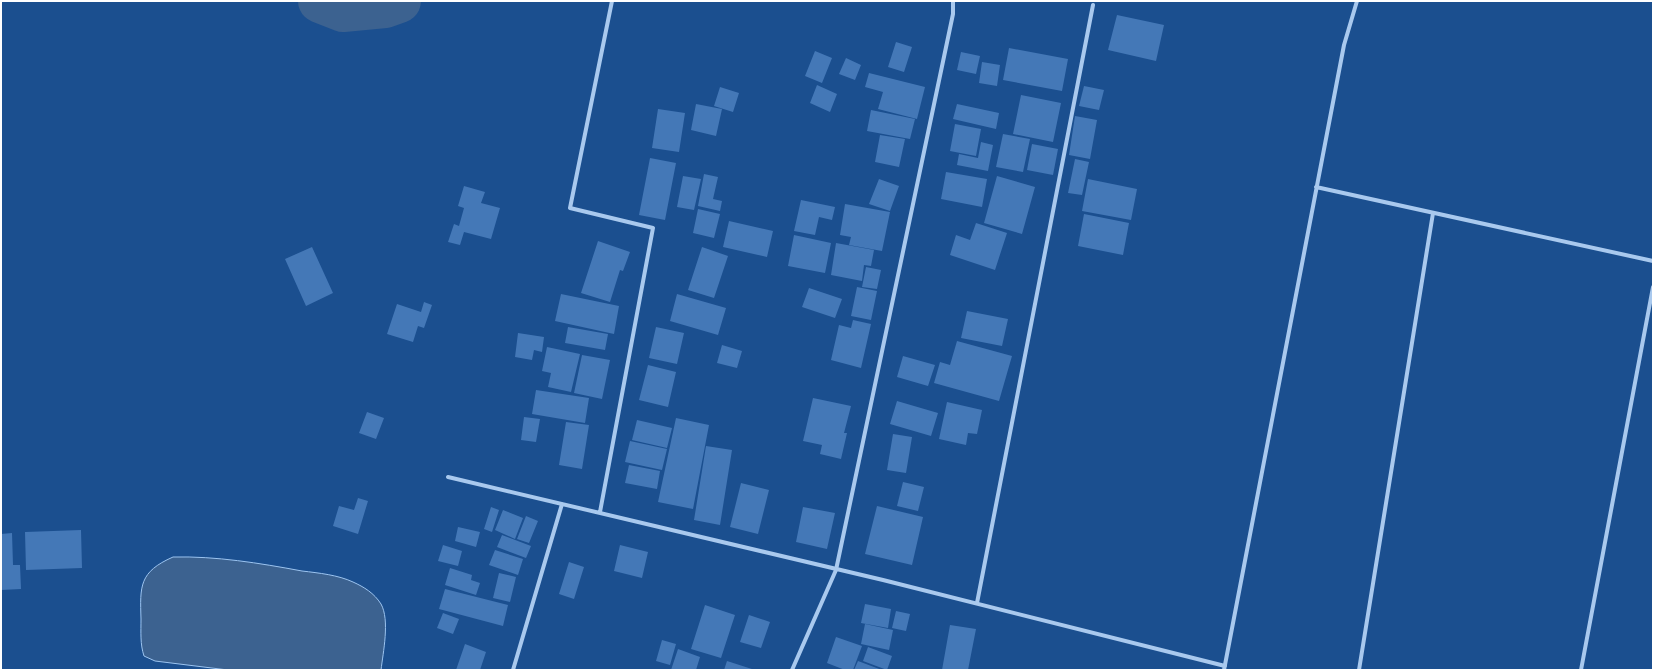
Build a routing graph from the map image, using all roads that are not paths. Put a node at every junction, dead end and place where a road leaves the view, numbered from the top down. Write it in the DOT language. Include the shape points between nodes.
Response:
graph roads {
  1 [pos="612,1"];
  2 [pos="953,1"];
  3 [pos="1357,1"];
  4 [pos="1093,5"];
  5 [pos="1316,187"];
  6 [pos="1433,213"];
  7 [pos="1653,261"];
  8 [pos="1653,287"];
  9 [pos="448,477"];
  10 [pos="562,504"];
  11 [pos="600,512"];
  12 [pos="836,570"];
  13 [pos="977,603"];
  14 [pos="1224,668"];
  15 [pos="513,670"];
  16 [pos="792,670"];
  17 [pos="1359,670"];
  18 [pos="1582,670"];
  1 -- 11 [label="street" via="570,208 653,228"];
  2 -- 12 [label="street" via="953,14"];
  3 -- 5 [label="street" via="1344,45"];
  4 -- 13 [label="street"];
  5 -- 6 [label="street"];
  5 -- 14 [label="street"];
  6 -- 7 [label="street"];
  6 -- 17 [label="street"];
  8 -- 18 [label="street"];
  9 -- 10 [label="street"];
  10 -- 11 [label="street"];
  10 -- 15 [label="street"];
  11 -- 12 [label="street"];
  12 -- 13 [label="street"];
  12 -- 16 [label="street"];
  13 -- 14 [label="street"];
}
